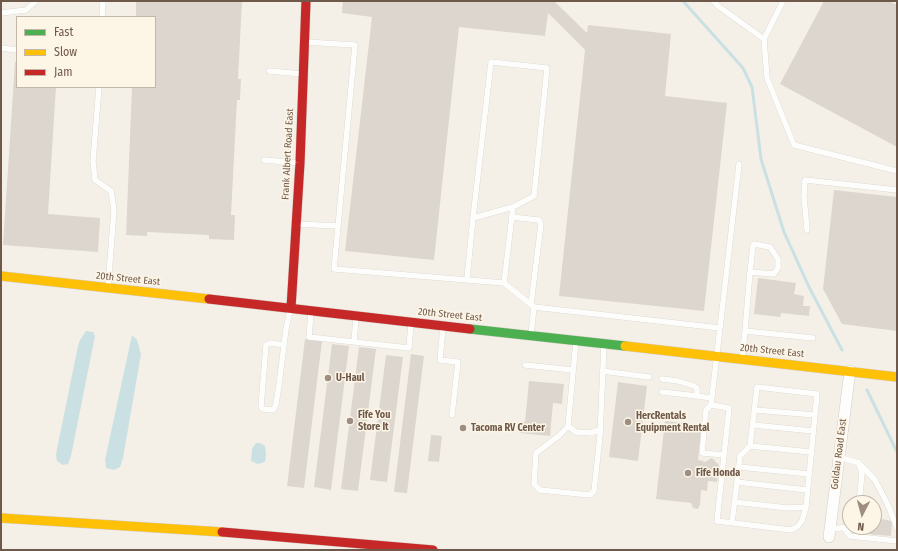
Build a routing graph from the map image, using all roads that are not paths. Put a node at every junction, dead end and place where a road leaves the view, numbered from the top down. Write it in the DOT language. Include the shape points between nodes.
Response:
graph roads {
  1 [pos="36,1"];
  2 [pos="103,1"];
  3 [pos="306,1"];
  4 [pos="714,1"];
  5 [pos="783,1"];
  6 [pos="1,13"];
  7 [pos="102,16"];
  8 [pos="764,39"];
  9 [pos="305,42"];
  10 [pos="1,48"];
  11 [pos="16,50"];
  12 [pos="269,71"];
  13 [pos="303,74"];
  14 [pos="99,88"];
  15 [pos="264,160"];
  16 [pos="300,163"];
  17 [pos="739,164"];
  18 [pos="897,171"];
  19 [pos="897,190"];
  20 [pos="513,206"];
  21 [pos="512,217"];
  22 [pos="473,218"];
  23 [pos="296,224"];
  24 [pos="338,226"];
  25 [pos="807,230"];
  26 [pos="750,272"];
  27 [pos="1,276"];
  28 [pos="467,280"];
  29 [pos="504,283"];
  30 [pos="108,288"];
  31 [pos="532,305"];
  32 [pos="291,308"];
  33 [pos="311,310"];
  34 [pos="356,315"];
  35 [pos="411,322"];
  36 [pos="444,325"];
  37 [pos="720,328"];
  38 [pos="745,331"];
  39 [pos="531,335"];
  40 [pos="813,338"];
  41 [pos="576,340"];
  42 [pos="354,342"];
  43 [pos="604,343"];
  44 [pos="284,345"];
  45 [pos="717,356"];
  46 [pos="742,359"];
  47 [pos="525,365"];
  48 [pos="573,370"];
  49 [pos="602,371"];
  50 [pos="850,371"];
  51 [pos="649,377"];
  52 [pos="897,377"];
  53 [pos="662,379"];
  54 [pos="662,392"];
  55 [pos="697,396"];
  56 [pos="712,398"];
  57 [pos="711,405"];
  58 [pos="755,410"];
  59 [pos="452,415"];
  60 [pos="815,415"];
  61 [pos="753,425"];
  62 [pos="568,426"];
  63 [pos="600,430"];
  64 [pos="813,431"];
  65 [pos="750,446"];
  66 [pos="811,452"];
  67 [pos="724,455"];
  68 [pos="839,457"];
  69 [pos="859,463"];
  70 [pos="739,467"];
  71 [pos="809,474"];
  72 [pos="737,482"];
  73 [pos="807,490"];
  74 [pos="860,495"];
  75 [pos="734,502"];
  76 [pos="806,508"];
  77 [pos="1,518"];
  78 [pos="732,523"];
  79 [pos="897,528"];
  80 [pos="842,529"];
  81 [pos="829,533"];
  82 [pos="850,535"];
  83 [pos="897,541"];
  84 [pos="433,550"];
  1 -- 6 [label="lane" via="26,10"];
  2 -- 7 [label="lane"];
  3 -- 9 [label="main road, Frank Albert Road East"];
  4 -- 8 [label="lane"];
  5 -- 8 [label="lane"];
  8 -- 18 [label="lane" via="767,78 794,145"];
  9 -- 13 [label="main road, Frank Albert Road East"];
  9 -- 24 [label="lane" via="355,45"];
  10 -- 11 [label="lane"];
  12 -- 13 [label="lane"];
  13 -- 16 [label="main road, Frank Albert Road East"];
  14 -- 30 [label="lane" via="93,161 95,180 111,191 114,210"];
  15 -- 16 [label="lane"];
  16 -- 23 [label="main road, Frank Albert Road East"];
  17 -- 37 [label="lane"];
  19 -- 25 [label="lane" via="805,180"];
  20 -- 21 [label="lane"];
  20 -- 22 [label="lane"];
  20 -- 22 [label="lane" via="534,196 547,68 490,62"];
  21 -- 29 [label="lane"];
  21 -- 31 [label="lane" via="539,220 541,224"];
  22 -- 28 [label="lane"];
  23 -- 24 [label="lane"];
  23 -- 32 [label="main road, Frank Albert Road East"];
  24 -- 28 [label="lane" via="334,269"];
  26 -- 26 [label="lane" via="754,244 770,247 778,258 778,268 774,274"];
  26 -- 38 [label="lane"];
  27 -- 30 [label="main road, 20th Street East"];
  28 -- 29 [label="lane"];
  29 -- 31 [label="lane"];
  30 -- 32 [label="main road, 20th Street East"];
  31 -- 37 [label="lane"];
  31 -- 39 [label="lane"];
  32 -- 33 [label="main road, 20th Street East"];
  32 -- 44 [label="lane"];
  33 -- 34 [label="main road, 20th Street East"];
  33 -- 42 [label="lane" via="309,337"];
  34 -- 35 [label="main road, 20th Street East"];
  34 -- 42 [label="lane"];
  35 -- 36 [label="main road, 20th Street East"];
  35 -- 42 [label="lane" via="409,348"];
  36 -- 39 [label="main road, 20th Street East"];
  36 -- 59 [label="lane" via="440,360 458,362"];
  37 -- 45 [label="lane"];
  38 -- 40 [label="lane"];
  38 -- 46 [label="lane"];
  39 -- 41 [label="main road, 20th Street East"];
  41 -- 43 [label="main road, 20th Street East"];
  41 -- 48 [label="lane"];
  43 -- 45 [label="main road, 20th Street East"];
  43 -- 49 [label="lane"];
  44 -- 44 [label="lane" via="276,404 272,410 263,409 261,406 266,345"];
  45 -- 46 [label="main road, 20th Street East"];
  45 -- 56 [label="lane"];
  46 -- 50 [label="main road, 20th Street East"];
  47 -- 48 [label="lane"];
  48 -- 62 [label="lane"];
  49 -- 51 [label="lane"];
  49 -- 63 [label="lane"];
  50 -- 52 [label="main road, 20th Street East"];
  50 -- 68 [label="street, Goldau Road East"];
  53 -- 55 [label="lane" via="694,386 697,388"];
  54 -- 55 [label="lane"];
  55 -- 56 [label="lane"];
  56 -- 57 [label="lane"];
  57 -- 67 [label="lane" via="729,408"];
  57 -- 67 [label="lane" via="706,410 702,453"];
  58 -- 60 [label="lane"];
  58 -- 60 [label="lane" via="757,387 817,394"];
  58 -- 61 [label="lane"];
  60 -- 64 [label="lane"];
  61 -- 64 [label="lane"];
  61 -- 65 [label="lane"];
  62 -- 63 [label="lane" via="576,432 590,433"];
  62 -- 63 [label="lane" via="560,436 536,453 534,484 540,490 590,495 594,491"];
  64 -- 66 [label="lane"];
  65 -- 66 [label="lane"];
  65 -- 70 [label="lane" via="740,456"];
  66 -- 71 [label="lane"];
  67 -- 78 [label="lane" via="717,521"];
  68 -- 69 [label="lane"];
  68 -- 81 [label="street, Goldau Road East"];
  69 -- 74 [label="lane" via="862,474"];
  69 -- 79 [label="lane" via="875,480"];
  70 -- 71 [label="lane"];
  70 -- 72 [label="lane"];
  71 -- 73 [label="lane"];
  72 -- 73 [label="lane"];
  72 -- 75 [label="lane"];
  73 -- 76 [label="lane"];
  75 -- 76 [label="lane"];
  75 -- 78 [label="lane"];
  76 -- 78 [label="lane" via="802,521 791,530"];
  77 -- 84 [label="main road" via="263,535"];
  80 -- 81 [label="lane"];
  82 -- 83 [label="lane"];
}
